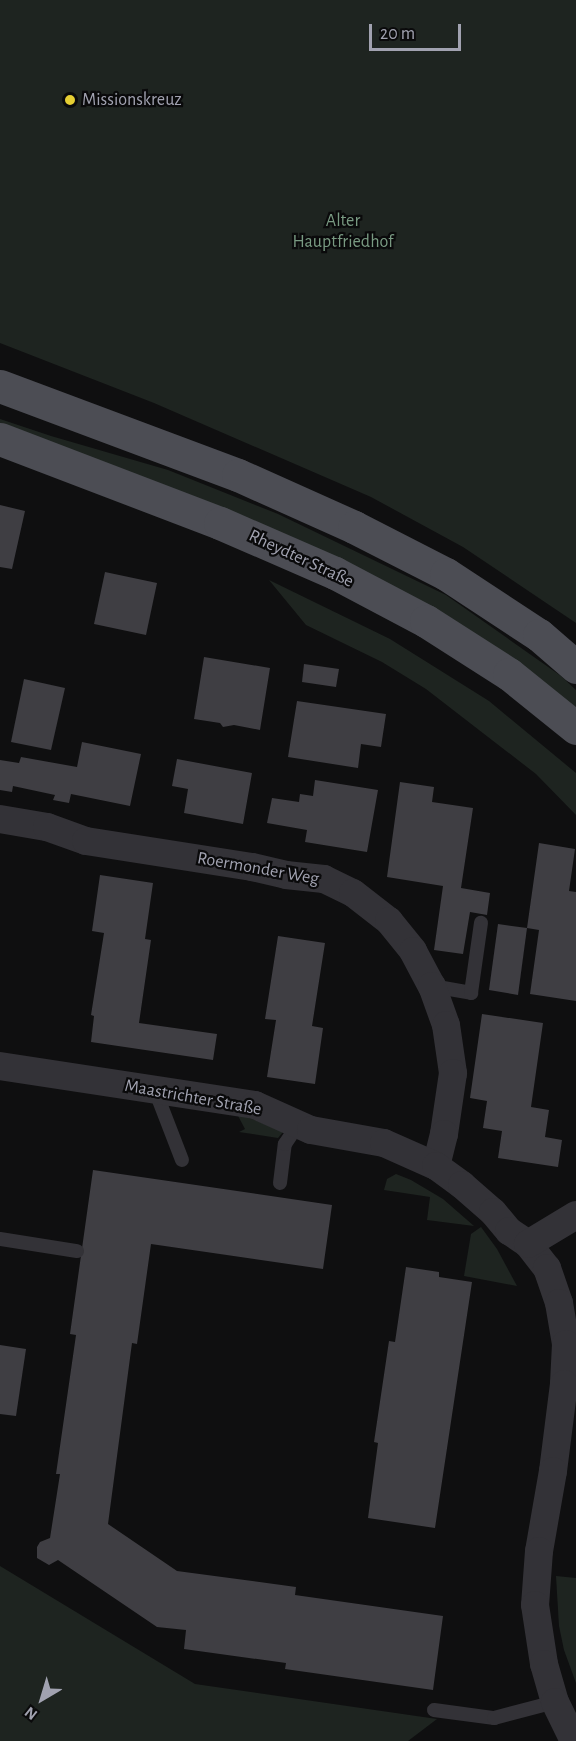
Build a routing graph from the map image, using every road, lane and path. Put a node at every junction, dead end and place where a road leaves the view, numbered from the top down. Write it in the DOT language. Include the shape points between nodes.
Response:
graph roads {
  1 [pos="0,386"];
  2 [pos="0,439"];
  3 [pos="576,667"];
  4 [pos="576,728"];
  5 [pos="0,819"];
  6 [pos="481,923"];
  7 [pos="432,986"];
  8 [pos="0,1066"];
  9 [pos="155,1090"];
  10 [pos="298,1125"];
  11 [pos="182,1160"];
  12 [pos="436,1166"];
  13 [pos="280,1183"];
  14 [pos="576,1215"];
  15 [pos="0,1239"];
  16 [pos="528,1244"];
  17 [pos="77,1251"];
  18 [pos="565,1473"];
  19 [pos="555,1702"];
  20 [pos="434,1710"];
  21 [pos="574,1741"];
  1 -- 3 [label="main road" via="238,474 354,527 446,574 539,635"];
  2 -- 4 [label="main road, Rheydter Straße" via="220,523 335,573 426,621 500,668"];
  5 -- 7 [label="street, Roermonder Weg" via="47,827 86,841 324,879 353,893 389,921 413,951"];
  6 -- 7 [label="lane" via="471,993"];
  7 -- 12 [label="street, Roermonder Weg" via="446,1025 453,1073"];
  8 -- 9 [label="street, Maastrichter Straße"];
  9 -- 10 [label="street, Maastrichter Straße" via="255,1106"];
  9 -- 11 [label="lane"];
  10 -- 12 [label="street, Maastrichter Straße" via="352,1145 384,1143"];
  10 -- 13 [label="lane" via="285,1144"];
  12 -- 16 [label="street, Maastrichter Straße" via="493,1212 508,1231"];
  14 -- 16 [label="street"];
  15 -- 17 [label="lane"];
  16 -- 18 [label="street, Maastrichter Straße" via="547,1268 559,1303 566,1344"];
  18 -- 19 [label="street, Maastrichter Straße" via="539,1551 535,1605 542,1655"];
  19 -- 20 [label="lane" via="494,1718"];
  19 -- 21 [label="street, Maastrichter Straße"];
}
